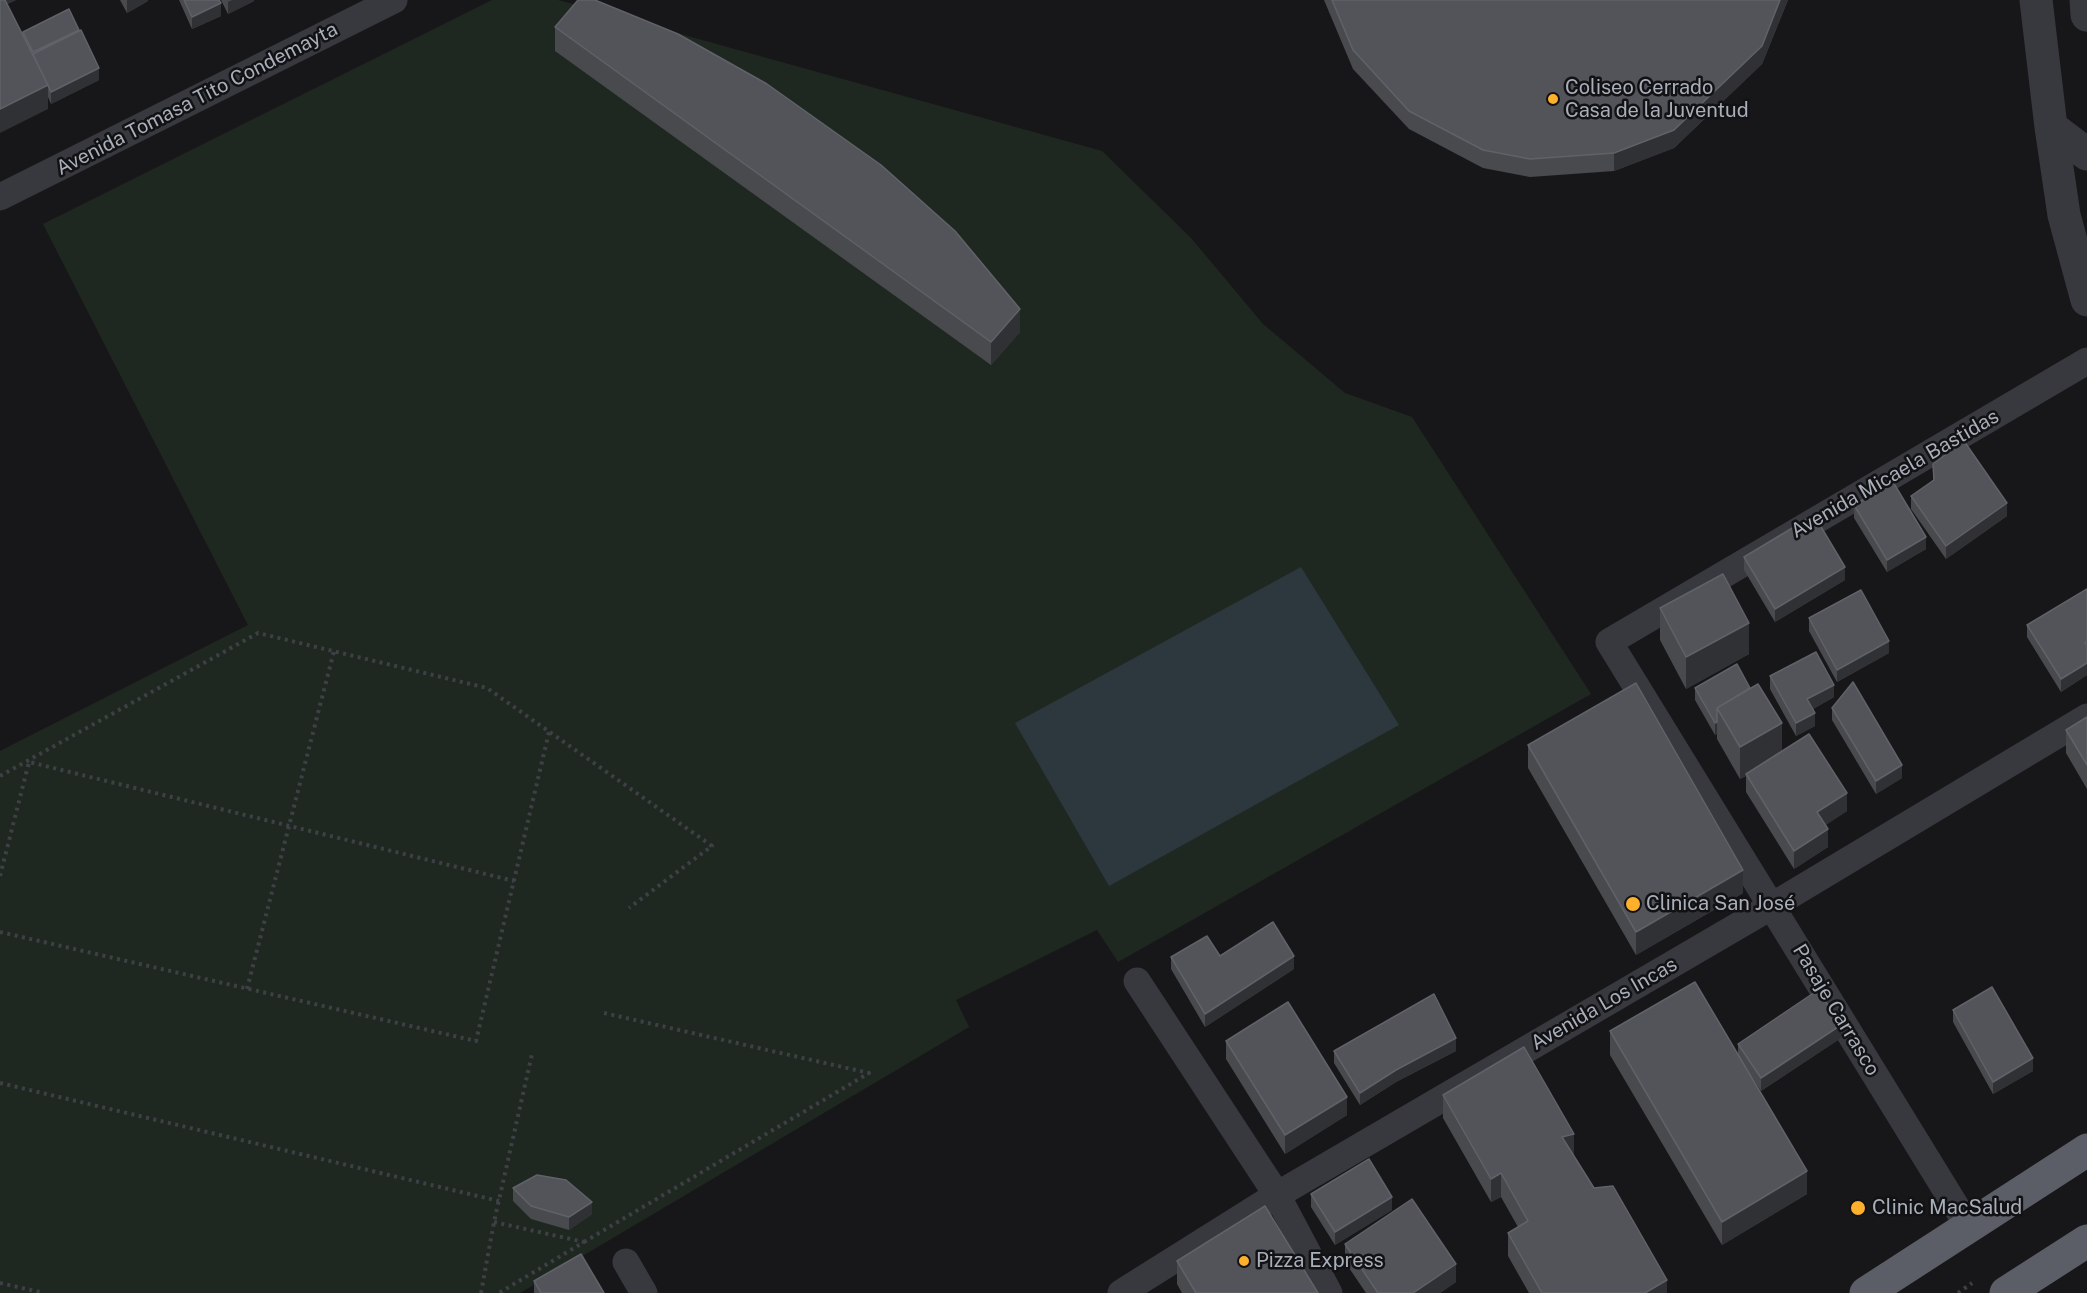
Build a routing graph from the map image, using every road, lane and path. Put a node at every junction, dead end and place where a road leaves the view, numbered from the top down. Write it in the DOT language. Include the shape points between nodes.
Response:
graph roads {
  1 [pos="394,0"];
  2 [pos="2036,0"];
  3 [pos="2086,0"];
  4 [pos="2087,15"];
  5 [pos="2051,127"];
  6 [pos="2087,154"];
  7 [pos="0,197"];
  8 [pos="2087,300"];
  9 [pos="2087,362"];
  10 [pos="1609,642"];
  11 [pos="334,651"];
  12 [pos="2087,717"];
  13 [pos="549,732"];
  14 [pos="29,762"];
  15 [pos="0,776"];
  16 [pos="288,827"];
  17 [pos="0,876"];
  18 [pos="514,881"];
  19 [pos="1772,906"];
  20 [pos="629,908"];
  21 [pos="0,932"];
  22 [pos="1137,981"];
  23 [pos="247,988"];
  24 [pos="604,1013"];
  25 [pos="532,1054"];
  26 [pos="0,1083"];
  27 [pos="2087,1150"];
  28 [pos="1276,1195"];
  29 [pos="499,1201"];
  30 [pos="494,1222"];
  31 [pos="1968,1226"];
  32 [pos="2087,1241"];
  33 [pos="584,1242"];
  34 [pos="626,1262"];
  35 [pos="0,1283"];
  36 [pos="44,1293"];
  37 [pos="481,1293"];
  38 [pos="499,1293"];
  39 [pos="644,1293"];
  40 [pos="1121,1293"];
  41 [pos="1329,1293"];
  42 [pos="1866,1293"];
  43 [pos="2006,1293"];
  1 -- 7 [label="street, Avenida Tomasa Tito Condemayta"];
  2 -- 5 [label="street"];
  3 -- 4 [label="street"];
  5 -- 6 [label="street"];
  5 -- 8 [label="street" via="2064,214"];
  9 -- 10 [label="street, Avenida Micaela Bastidas"];
  10 -- 19 [label="street, Pasaje Carrasco"];
  11 -- 13 [label="path" via="487,688"];
  11 -- 14 [label="path" via="258,633"];
  11 -- 16 [label="path"];
  12 -- 19 [label="street, Avenida Los Incas"];
  13 -- 18 [label="path"];
  13 -- 20 [label="path" via="712,846"];
  14 -- 15 [label="path"];
  14 -- 16 [label="path"];
  14 -- 17 [label="path"];
  16 -- 18 [label="path"];
  16 -- 23 [label="path"];
  18 -- 23 [label="path" via="476,1041"];
  19 -- 28 [label="street, Avenida Los Incas"];
  19 -- 31 [label="street, Pasaje Carrasco"];
  21 -- 23 [label="path"];
  22 -- 28 [label="street"];
  24 -- 33 [label="path" via="869,1073"];
  25 -- 29 [label="path"];
  26 -- 29 [label="path"];
  27 -- 31 [label="highway"];
  28 -- 40 [label="street, Avenida Los Incas"];
  28 -- 41 [label="street"];
  29 -- 30 [label="path"];
  30 -- 33 [label="path"];
  30 -- 37 [label="path"];
  31 -- 42 [label="highway"];
  32 -- 43 [label="highway"];
  33 -- 38 [label="path"];
  34 -- 39 [label="street"];
  35 -- 36 [label="path"];
}
